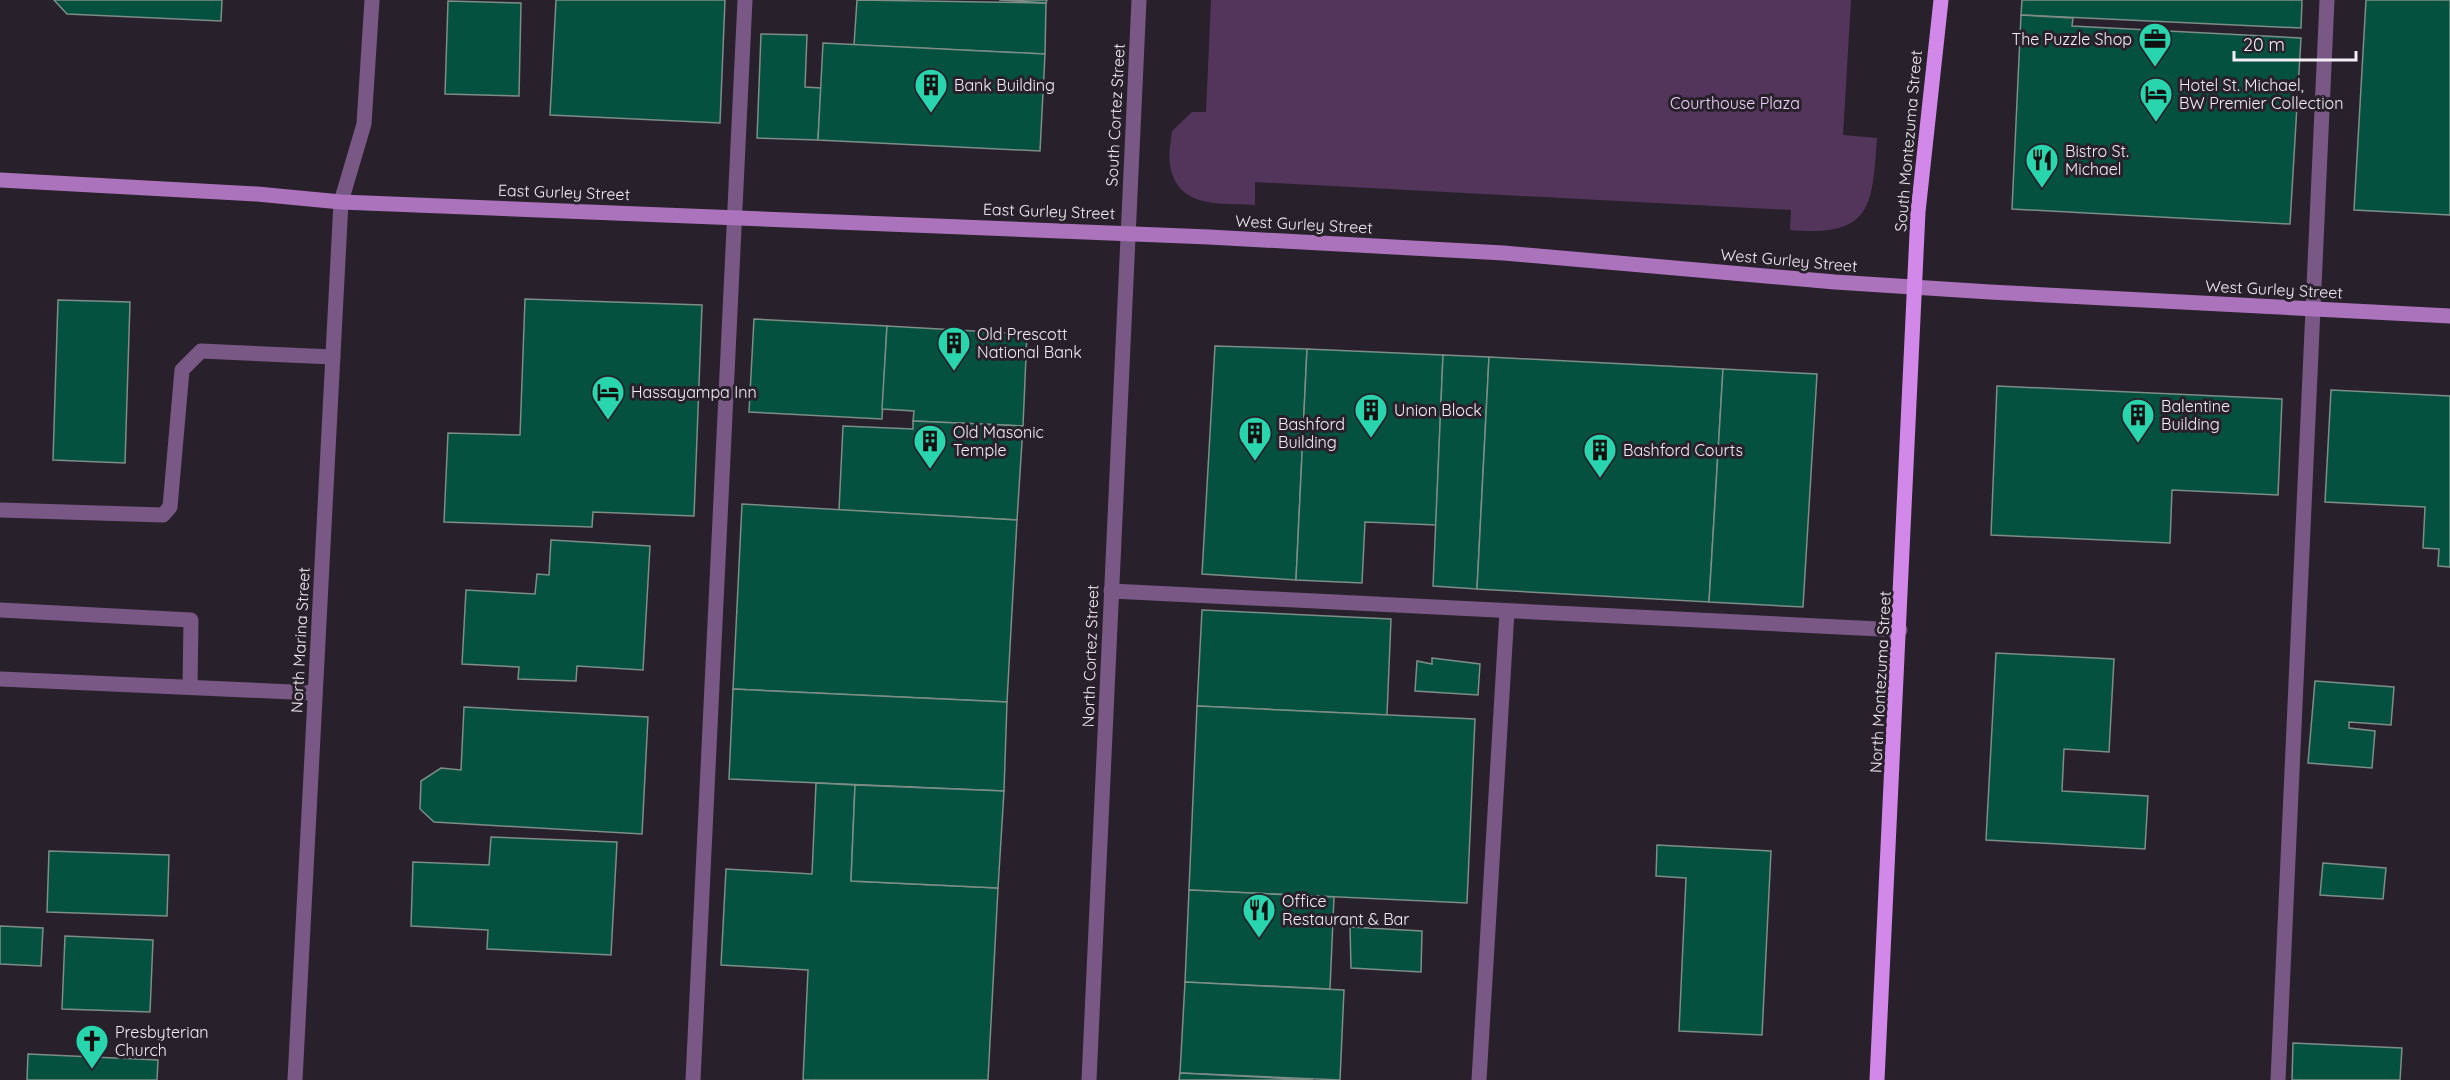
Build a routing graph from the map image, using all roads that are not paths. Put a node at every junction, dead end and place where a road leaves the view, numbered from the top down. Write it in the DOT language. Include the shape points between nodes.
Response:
graph roads {
  1 [pos="372,0"];
  2 [pos="745,0"];
  3 [pos="1139,0"];
  4 [pos="1941,0"];
  5 [pos="2327,0"];
  6 [pos="0,180"];
  7 [pos="341,202"];
  8 [pos="735,217"];
  9 [pos="1126,233"];
  10 [pos="1915,286"];
  11 [pos="2312,308"];
  12 [pos="2450,316"];
  13 [pos="333,357"];
  14 [pos="0,510"];
  15 [pos="1111,591"];
  16 [pos="0,610"];
  17 [pos="1507,611"];
  18 [pos="1900,630"];
  19 [pos="0,680"];
  20 [pos="190,687"];
  21 [pos="315,693"];
  22 [pos="295,1080"];
  23 [pos="693,1080"];
  24 [pos="1089,1080"];
  25 [pos="1479,1080"];
  26 [pos="1877,1080"];
  27 [pos="2278,1080"];
  1 -- 7 [label="street, North Marina Street" via="364,124"];
  2 -- 8 [label="street"];
  3 -- 9 [label="street, South Cortez Street"];
  4 -- 10 [label="main road, South Montezuma Street" via="1918,212"];
  5 -- 11 [label="street"];
  6 -- 7 [label="main road, East Gurley Street"];
  7 -- 8 [label="main road, East Gurley Street"];
  7 -- 13 [label="street, North Marina Street"];
  8 -- 9 [label="main road, East Gurley Street"];
  8 -- 23 [label="street"];
  9 -- 10 [label="main road, West Gurley Street" via="1504,253"];
  9 -- 15 [label="street, North Cortez Street"];
  10 -- 11 [label="main road, West Gurley Street"];
  10 -- 18 [label="main road, North Montezuma Street"];
  11 -- 12 [label="main road, West Gurley Street"];
  11 -- 27 [label="street"];
  13 -- 14 [label="street" via="201,351 182,370 170,507 163,515"];
  13 -- 21 [label="street, North Marina Street"];
  15 -- 17 [label="street"];
  15 -- 24 [label="street, North Cortez Street"];
  16 -- 20 [label="street" via="191,620"];
  17 -- 18 [label="street"];
  17 -- 25 [label="street"];
  18 -- 26 [label="main road, North Montezuma Street"];
  19 -- 20 [label="street"];
  20 -- 21 [label="street"];
  21 -- 22 [label="street, North Marina Street"];
}
